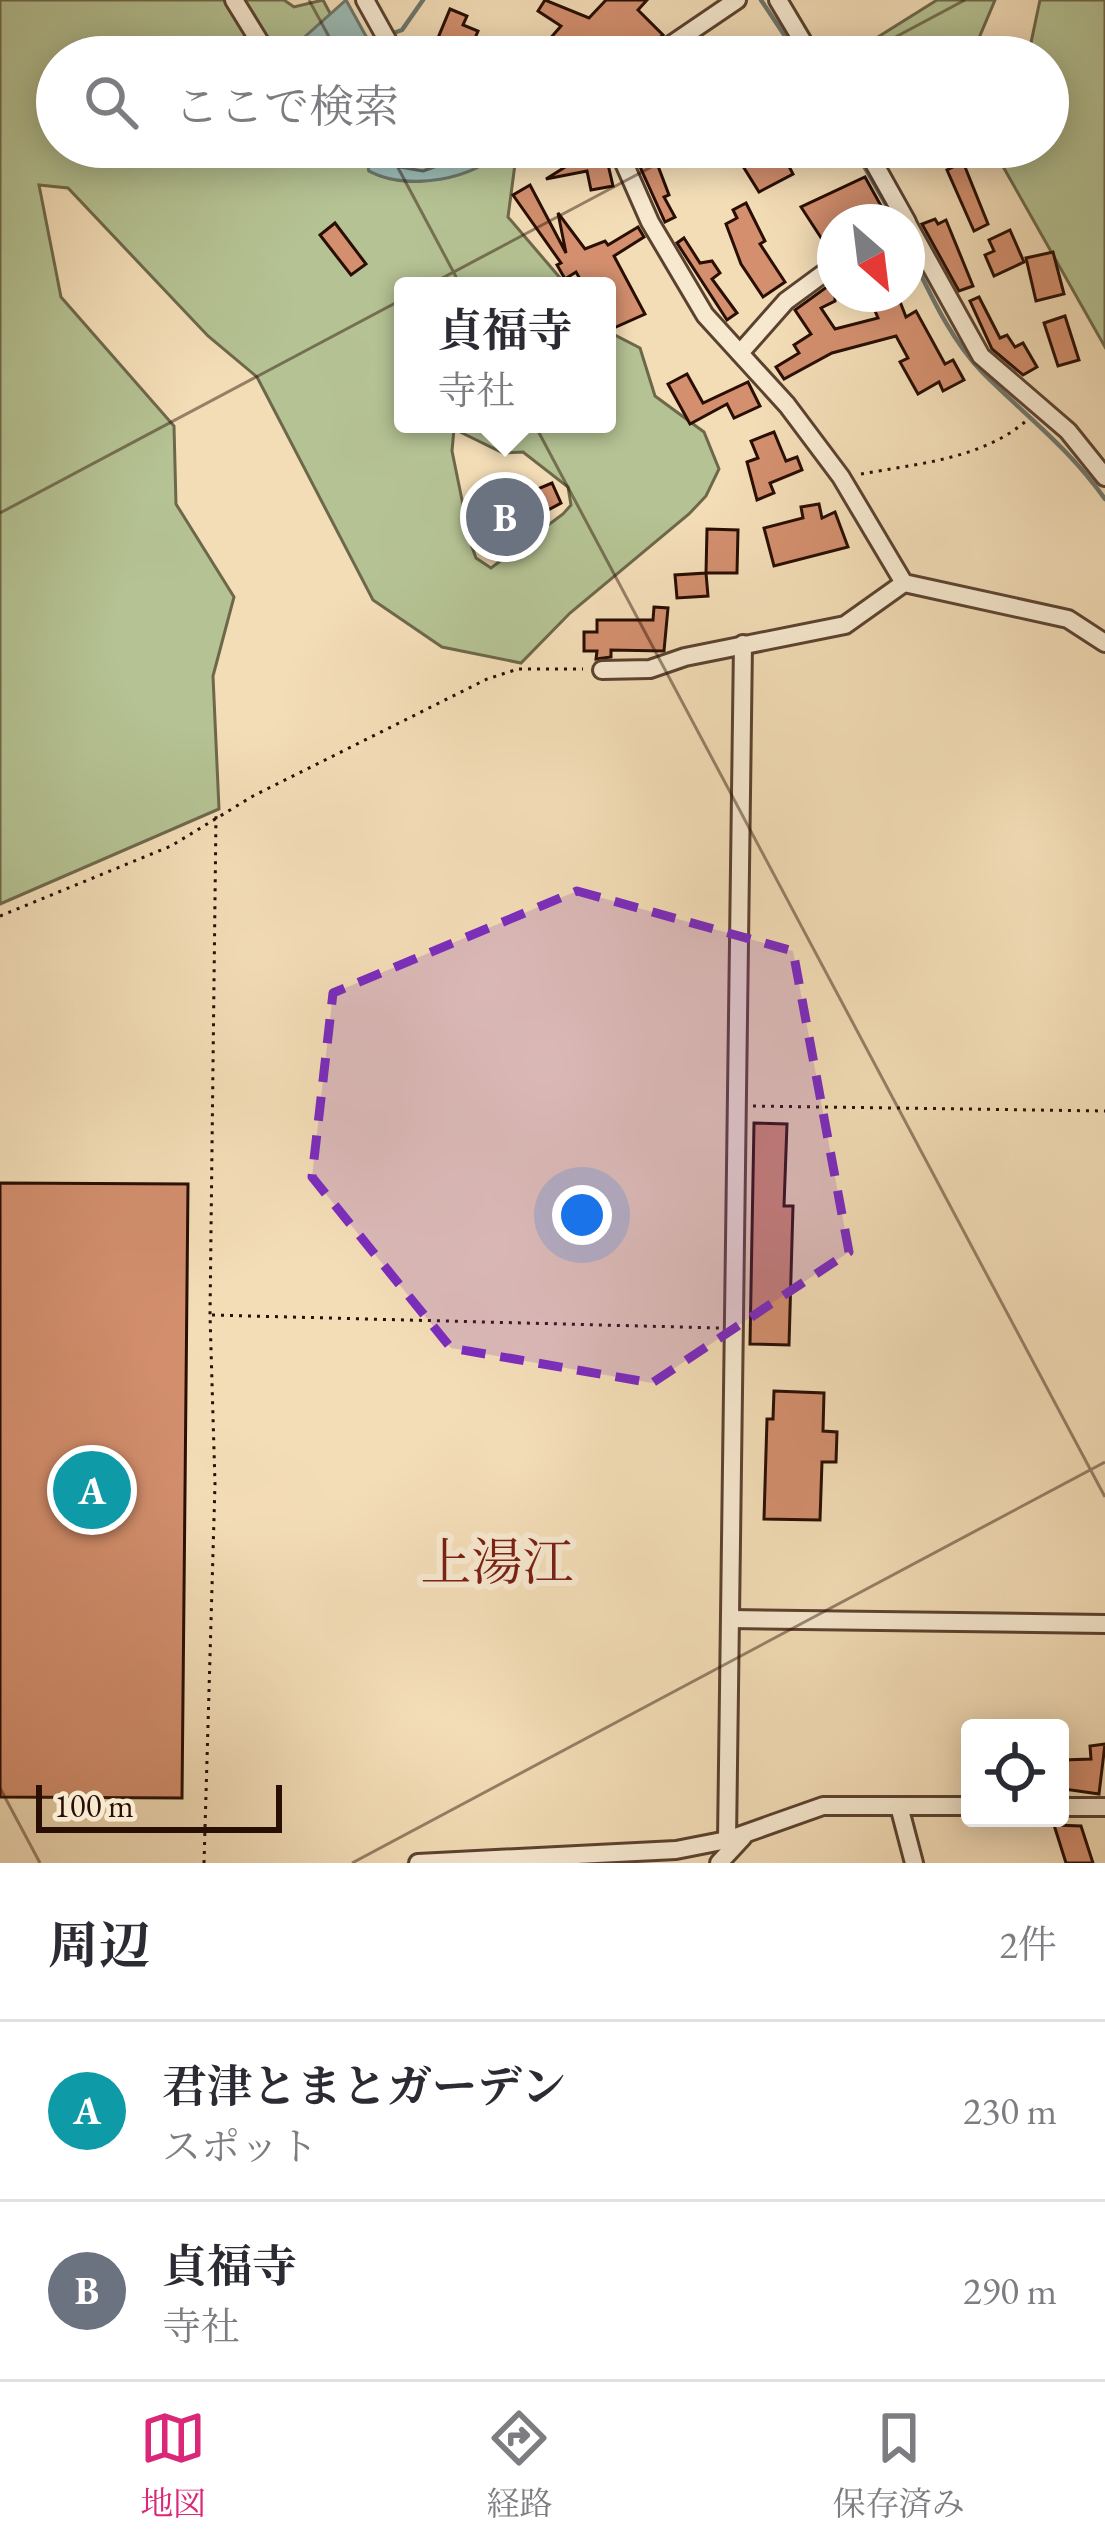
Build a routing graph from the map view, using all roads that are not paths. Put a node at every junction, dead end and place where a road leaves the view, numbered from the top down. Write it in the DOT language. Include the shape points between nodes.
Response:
graph roads {
  1 [pos="234,0"];
  2 [pos="364,0"];
  3 [pos="737,0"];
  4 [pos="778,0"];
  5 [pos="256,36"];
  6 [pos="386,36"];
  7 [pos="684,36"];
  8 [pos="799,36"];
  9 [pos="626,168"];
  10 [pos="877,168"];
  11 [pos="896,204"];
  12 [pos="925,255"];
  13 [pos="817,278"];
  14 [pos="740,353"];
  15 [pos="1105,477"];
  16 [pos="904,583"];
  17 [pos="1105,643"];
  18 [pos="742,644"];
  19 [pos="602,670"];
  20 [pos="731,1619"];
  21 [pos="1105,1624"];
  22 [pos="899,1806"];
  23 [pos="961,1806"];
  24 [pos="1069,1807"];
  25 [pos="1105,1807"];
  26 [pos="747,1833"];
  27 [pos="728,1840"];
  28 [pos="648,1858"];
  29 [pos="418,1863"];
  30 [pos="719,1863"];
  31 [pos="914,1863"];
  1 -- 5 [label="street"];
  2 -- 6 [label="street"];
  3 -- 7 [label="street"];
  4 -- 8 [label="street"];
  9 -- 14 [label="street" via="682,278"];
  10 -- 11 [label="street"];
  12 -- 15 [label="street" via="981,356 1067,431"];
  13 -- 14 [label="street"];
  14 -- 16 [label="street" via="841,477"];
  16 -- 17 [label="street" via="1068,619"];
  16 -- 18 [label="street" via="845,626"];
  18 -- 19 [label="street" via="650,669"];
  18 -- 20 [label="street"];
  20 -- 21 [label="street"];
  20 -- 27 [label="street"];
  22 -- 23 [label="street"];
  22 -- 26 [label="street" via="823,1806"];
  22 -- 31 [label="street"];
  24 -- 25 [label="street"];
  26 -- 27 [label="street"];
  26 -- 30 [label="street"];
  27 -- 28 [label="street"];
  28 -- 29 [label="street"];
}
